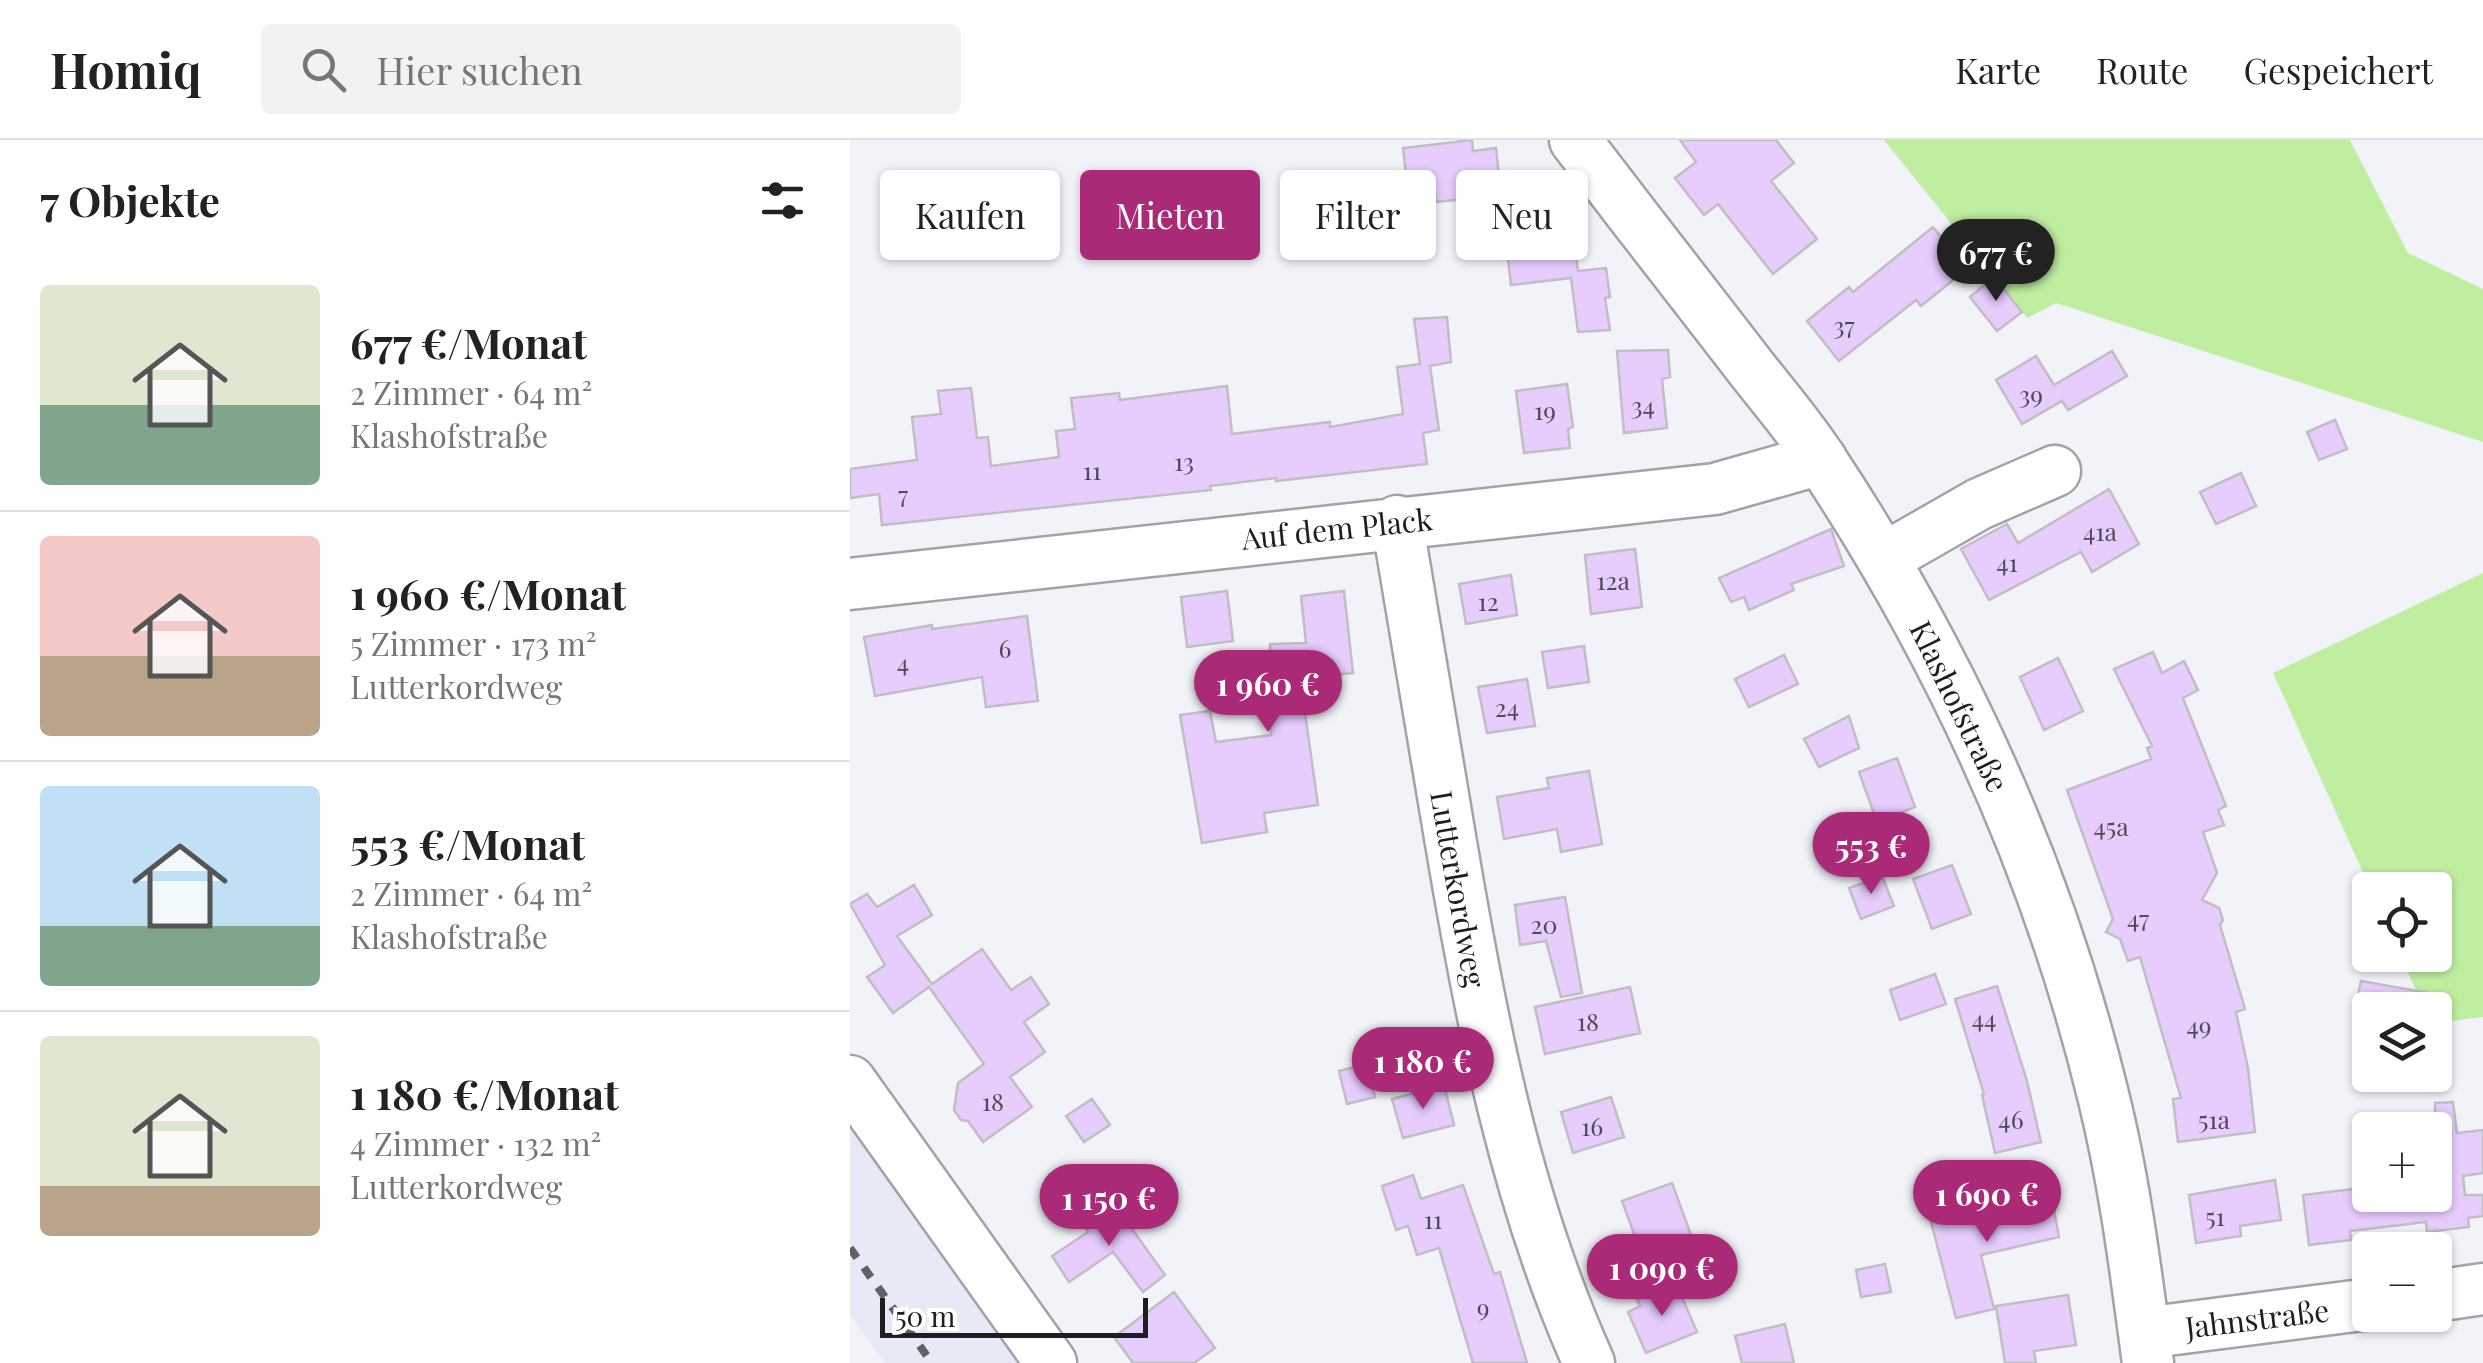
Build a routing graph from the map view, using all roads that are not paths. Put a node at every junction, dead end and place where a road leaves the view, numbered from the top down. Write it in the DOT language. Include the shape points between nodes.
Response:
graph roads {
  1 [pos="1574,140"];
  2 [pos="1821,460"];
  3 [pos="2055,471"];
  4 [pos="1397,521"];
  5 [pos="1883,559"];
  6 [pos="850,584"];
  7 [pos="850,1081"];
  8 [pos="2483,1290"];
  9 [pos="2452,1294"];
  10 [pos="2352,1308"];
  11 [pos="2146,1348"];
  12 [pos="1051,1363"];
  13 [pos="1589,1363"];
  1 -- 2 [label="street, Klashofstraße"];
  2 -- 4 [label="street, Auf dem Plack" via="1715,488"];
  2 -- 5 [label="street, Klashofstraße"];
  3 -- 5 [label="street" via="1979,504"];
  4 -- 6 [label="street, Auf dem Plack"];
  4 -- 13 [label="street, Lutterkordweg" via="1500,1100 1566,1312"];
  5 -- 11 [label="street, Klashofstraße" via="1958,696 2039,883 2104,1096"];
  7 -- 12 [label="street"];
  8 -- 9 [label="street"];
  10 -- 11 [label="street, Jahnstraße"];
}
